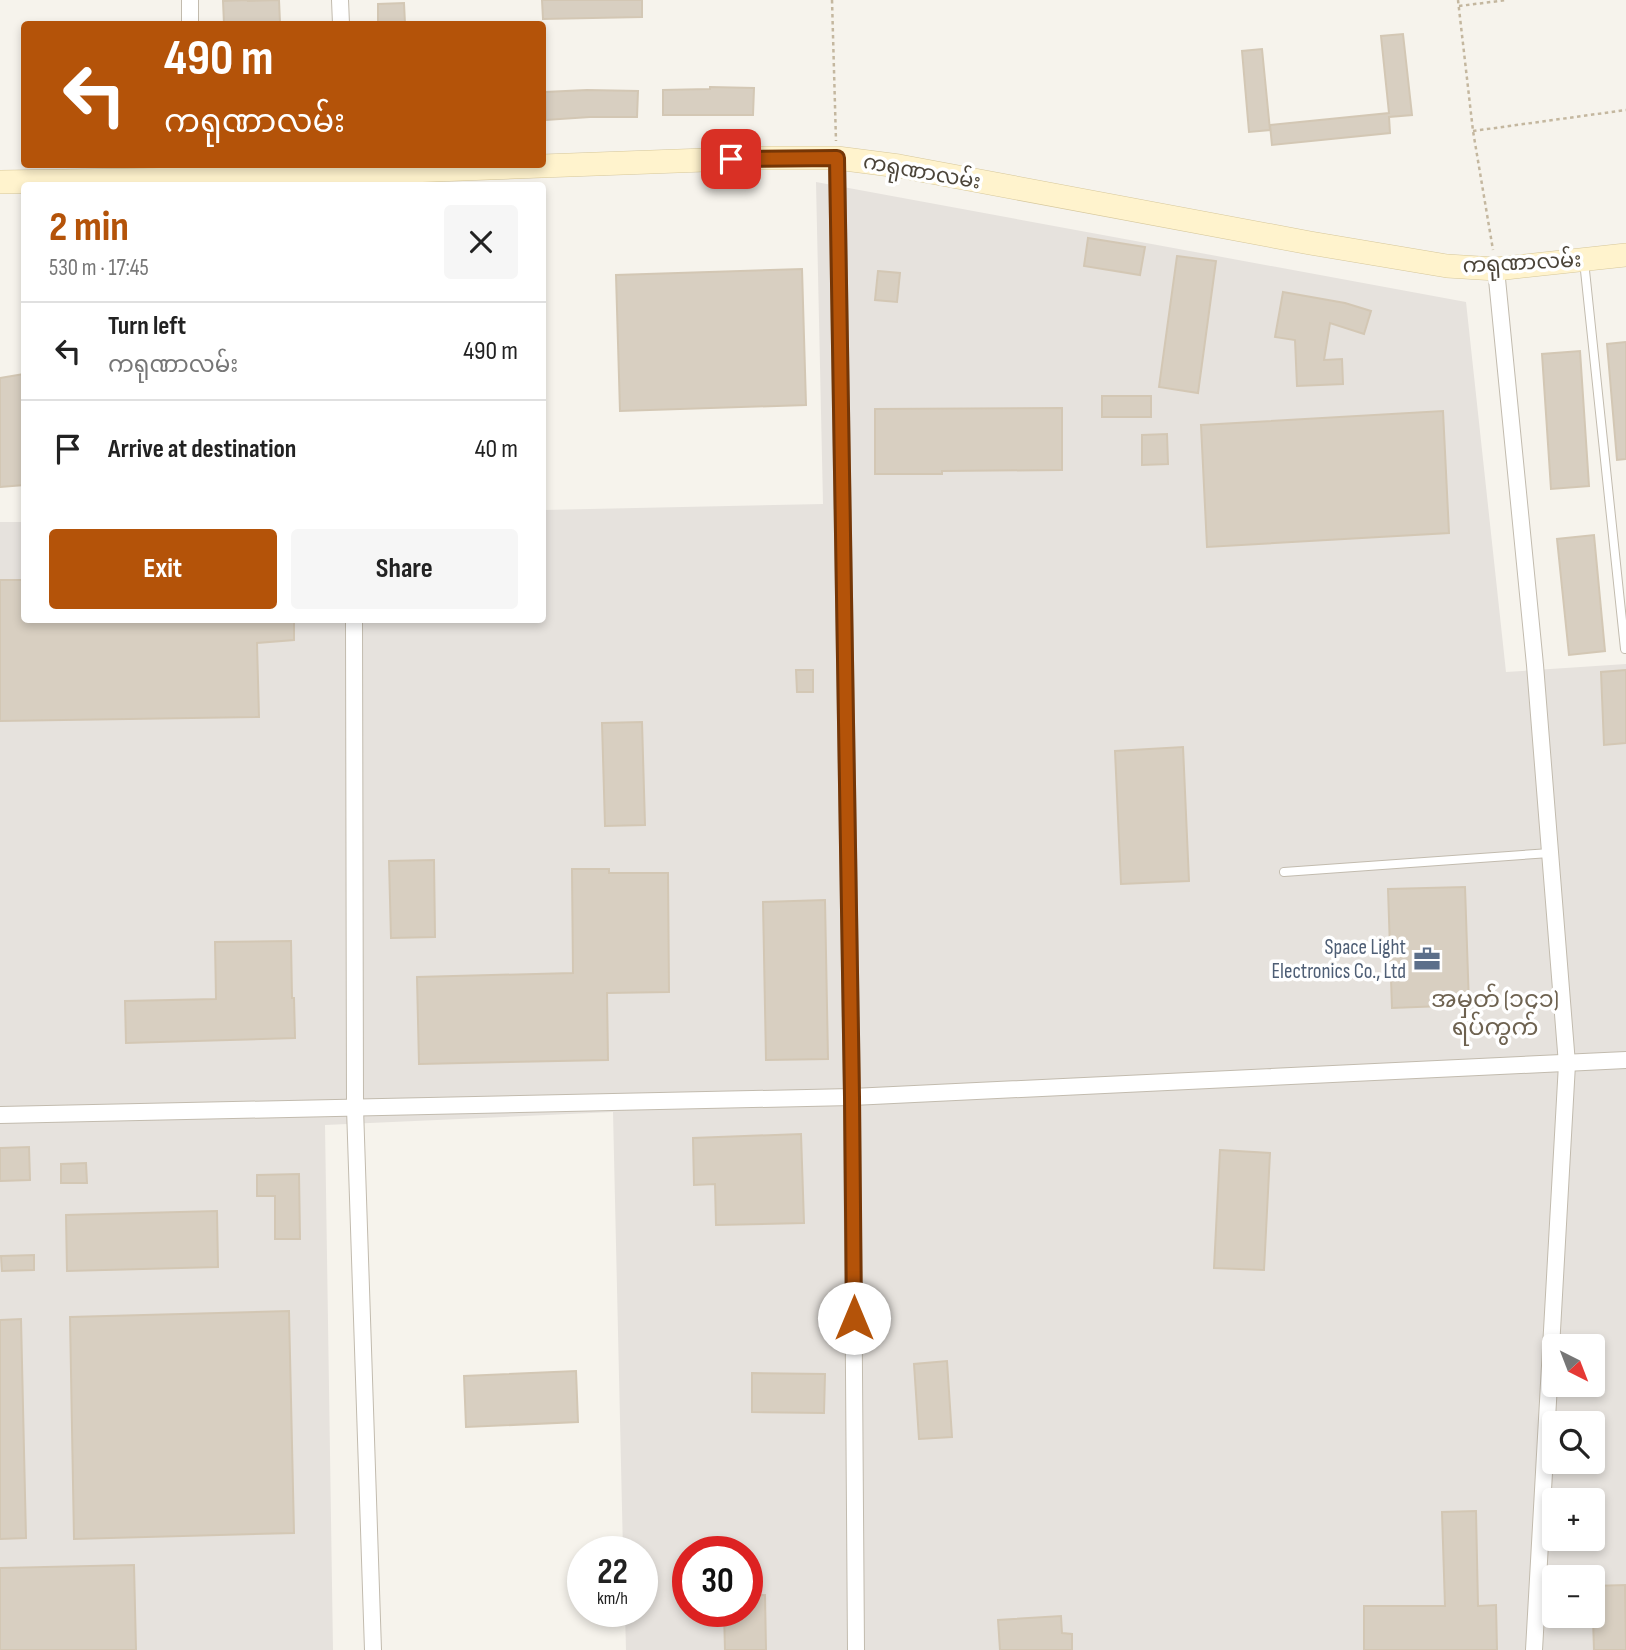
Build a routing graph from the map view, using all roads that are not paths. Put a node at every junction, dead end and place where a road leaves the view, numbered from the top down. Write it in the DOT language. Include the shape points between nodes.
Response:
graph roads {
  1 [pos="190,0"];
  2 [pos="340,0"];
  3 [pos="190,21"];
  4 [pos="341,21"];
  5 [pos="837,158"];
  6 [pos="546,167"];
  7 [pos="515,168"];
  8 [pos="193,172"];
  9 [pos="344,175"];
  10 [pos="0,182"];
  11 [pos="1626,255"];
  12 [pos="1584,261"];
  13 [pos="1496,269"];
  14 [pos="354,623"];
  15 [pos="1625,649"];
  16 [pos="1550,853"];
  17 [pos="1284,872"];
  18 [pos="1626,1060"];
  19 [pos="1567,1064"];
  20 [pos="852,1097"];
  21 [pos="355,1108"];
  22 [pos="0,1115"];
  23 [pos="373,1650"];
  24 [pos="856,1650"];
  25 [pos="1534,1650"];
  1 -- 3 [label="street"];
  2 -- 4 [label="street"];
  5 -- 6 [label="street, ကရုဏာလမ်း"];
  5 -- 13 [label="street, ကရုဏာလမ်း" via="1310,243 1447,266"];
  5 -- 20 [label="street"];
  7 -- 9 [label="street, ကရုဏာလမ်း"];
  8 -- 9 [label="street, ကရုဏာလမ်း"];
  8 -- 10 [label="street, ကရုဏာလမ်း"];
  11 -- 12 [label="street, ကရုဏာလမ်း"];
  12 -- 13 [label="street, ကရုဏာလမ်း"];
  12 -- 15 [label="lane"];
  13 -- 16 [label="street"];
  14 -- 21 [label="street"];
  16 -- 17 [label="lane"];
  16 -- 19 [label="street"];
  18 -- 19 [label="street"];
  19 -- 20 [label="street"];
  19 -- 25 [label="street"];
  20 -- 21 [label="street"];
  20 -- 24 [label="street"];
  21 -- 22 [label="street"];
  21 -- 23 [label="street"];
}
